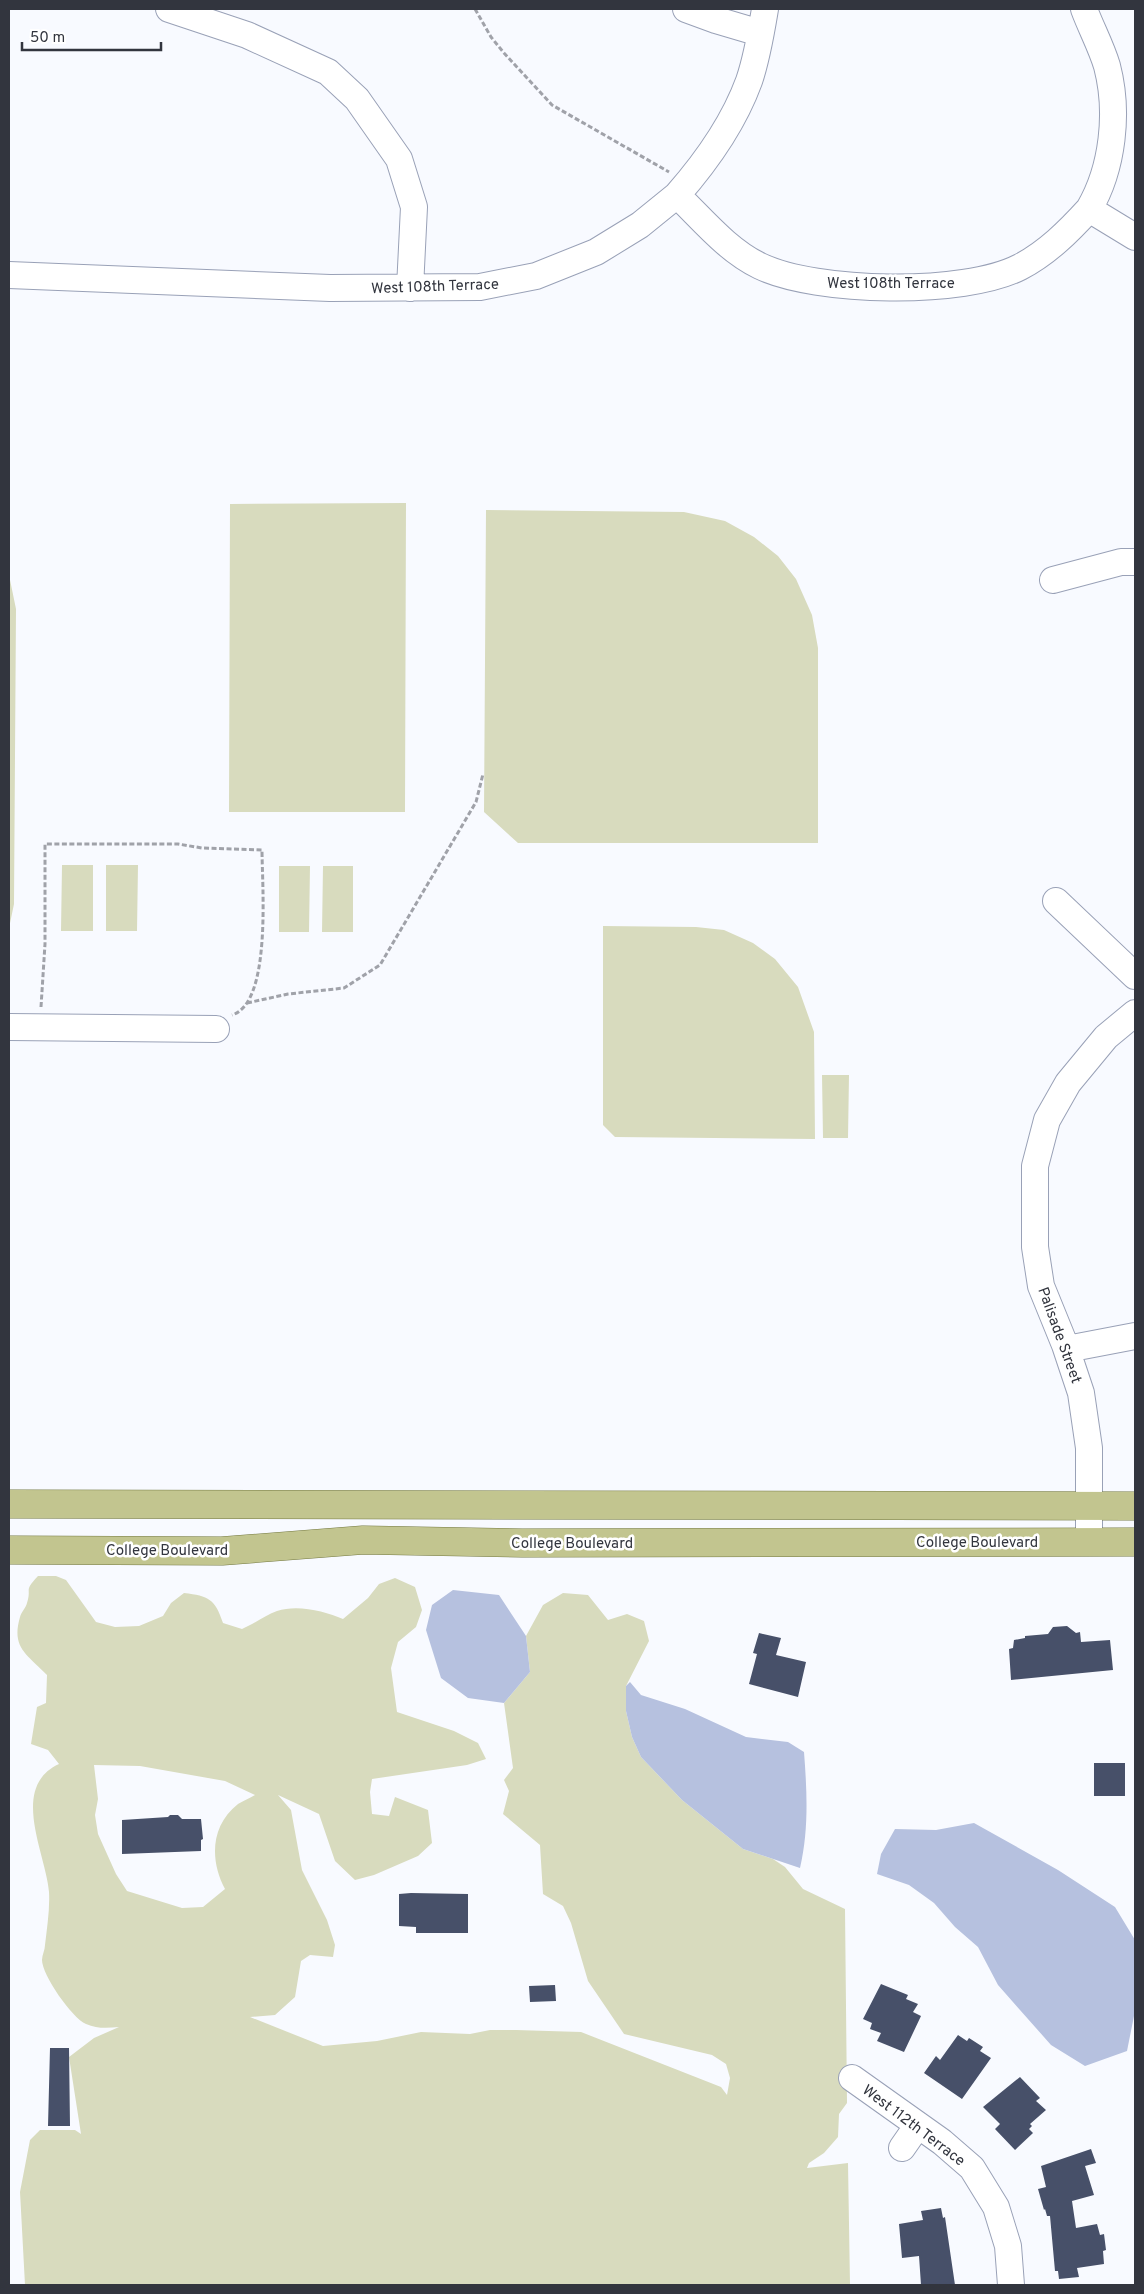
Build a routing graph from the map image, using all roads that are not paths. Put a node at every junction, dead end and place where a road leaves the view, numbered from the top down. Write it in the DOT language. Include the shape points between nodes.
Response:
graph roads {
  1 [pos="169,9"];
  2 [pos="686,9"];
  3 [pos="1084,9"];
  4 [pos="763,21"];
  5 [pos="682,189"];
  6 [pos="1089,208"];
  7 [pos="1135,237"];
  8 [pos="9,275"];
  9 [pos="410,288"];
  10 [pos="1135,562"];
  11 [pos="1053,580"];
  12 [pos="1056,901"];
  13 [pos="1135,976"];
  14 [pos="1135,1012"];
  15 [pos="221,1023"];
  16 [pos="9,1027"];
  17 [pos="1135,1336"];
  18 [pos="1066,1349"];
  19 [pos="9,1504"];
  20 [pos="1088,1506"];
  21 [pos="1135,1506"];
  22 [pos="1089,1542"];
  23 [pos="1135,1542"];
  24 [pos="9,1550"];
  25 [pos="852,2078"];
  26 [pos="918,2125"];
  27 [pos="902,2148"];
  28 [pos="1012,2285"];
  1 -- 9 [label="street" via="247,35 328,72 357,99 399,159 414,207"];
  2 -- 4 [label="street" via="716,20"];
  3 -- 6 [label="street, West 108th Terrace" via="1108,72 1112,123 1105,172"];
  4 -- 5 [label="street" via="745,89 712,151"];
  5 -- 6 [label="street, West 108th Terrace" via="723,240 758,265 798,278 839,286 948,286 1000,275 1046,250"];
  5 -- 9 [label="street, West 108th Terrace" via="640,225 610,244 554,270 480,288"];
  6 -- 7 [label="street"];
  8 -- 9 [label="street, West 108th Terrace" via="330,288"];
  10 -- 11 [label="street" via="1121,562"];
  12 -- 13 [label="street"];
  14 -- 18 [label="street, Palisade Street" via="1106,1037 1068,1083 1047,1120 1035,1166 1035,1247 1040,1286"];
  15 -- 16 [label="street"];
  17 -- 18 [label="street"];
  18 -- 20 [label="street, Palisade Street" via="1081,1393 1088,1439"];
  19 -- 20 [label="main road"];
  20 -- 21 [label="main road"];
  20 -- 22 [label="street, Palisade Street"];
  22 -- 23 [label="main road, College Boulevard"];
  22 -- 24 [label="main road, College Boulevard" via="522,1543 363,1540 222,1551"];
  25 -- 26 [label="street, West 112th Terrace"];
  26 -- 27 [label="street"];
  26 -- 28 [label="street, West 112th Terrace" via="972,2168 996,2207 1008,2246"];
}
